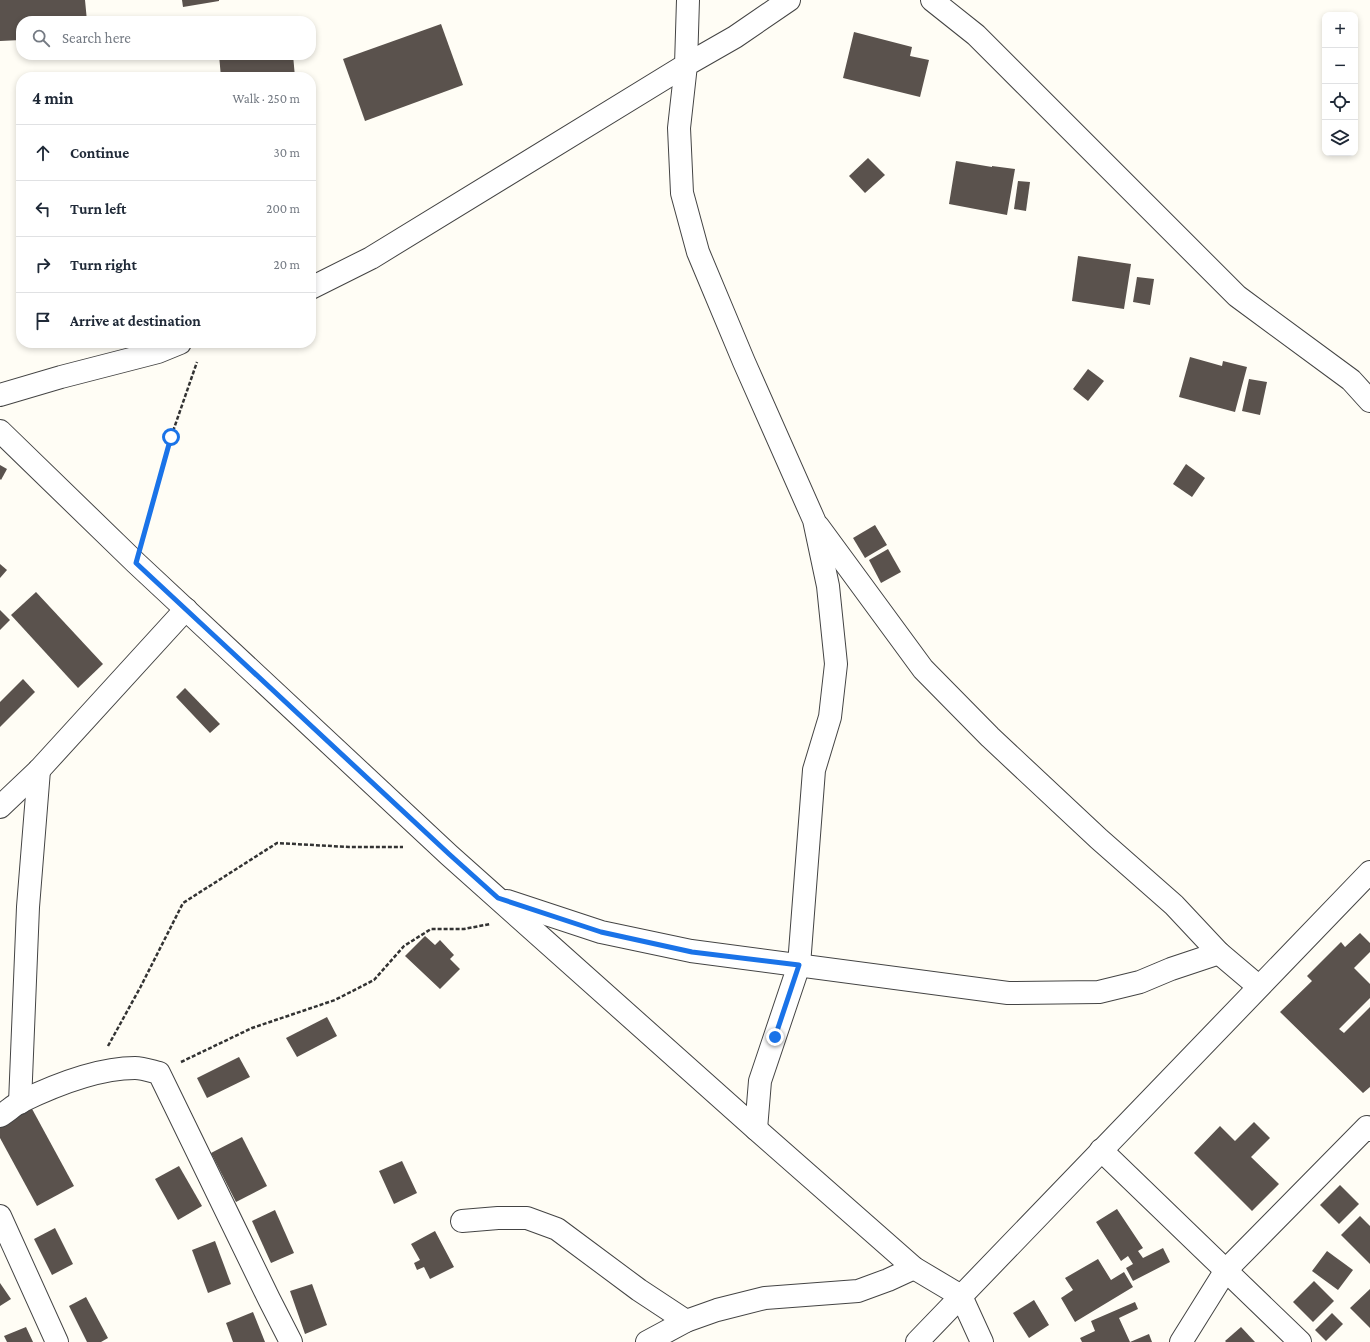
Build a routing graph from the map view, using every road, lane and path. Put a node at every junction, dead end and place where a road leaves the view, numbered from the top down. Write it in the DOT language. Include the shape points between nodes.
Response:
graph roads {
  1 [pos="688,0"];
  2 [pos="789,0"];
  3 [pos="932,0"];
  4 [pos="686,65"];
  5 [pos="316,286"];
  6 [pos="168,348"];
  7 [pos="199,357"];
  8 [pos="0,395"];
  9 [pos="1370,401"];
  10 [pos="0,431"];
  11 [pos="814,520"];
  12 [pos="136,563"];
  13 [pos="186,609"];
  14 [pos="39,770"];
  15 [pos="0,808"];
  16 [pos="441,847"];
  17 [pos="1370,872"];
  18 [pos="498,898"];
  19 [pos="520,917"];
  20 [pos="1219,953"];
  21 [pos="799,965"];
  22 [pos="1258,986"];
  23 [pos="159,1073"];
  24 [pos="92,1074"];
  25 [pos="20,1103"];
  26 [pos="0,1116"];
  27 [pos="1369,1127"];
  28 [pos="756,1129"];
  29 [pos="1101,1150"];
  30 [pos="0,1216"];
  31 [pos="462,1221"];
  32 [pos="914,1268"];
  33 [pos="1226,1270"];
  34 [pos="961,1296"];
  35 [pos="686,1321"];
  36 [pos="57,1342"];
  37 [pos="291,1342"];
  38 [pos="647,1342"];
  39 [pos="916,1342"];
  40 [pos="982,1342"];
  41 [pos="1181,1342"];
  42 [pos="1300,1342"];
  1 -- 4 [label="street"];
  2 -- 4 [label="street" via="735,38"];
  3 -- 9 [label="street" via="976,35 1237,296 1351,380"];
  4 -- 5 [label="street" via="371,258"];
  4 -- 11 [label="street" via="679,128 682,193 698,252"];
  6 -- 8 [label="street"];
  7 -- 12 [label="path" via="171,437"];
  10 -- 12 [label="street"];
  11 -- 20 [label="street" via="923,669 990,737 1174,905"];
  11 -- 21 [label="street" via="828,586 836,664 830,718 814,770"];
  12 -- 13 [label="street"];
  13 -- 14 [label="street"];
  13 -- 16 [label="street"];
  14 -- 15 [label="street"];
  14 -- 25 [label="street" via="28,906"];
  16 -- 18 [label="street"];
  16 -- 24 [label="path" via="277,843 183,903"];
  17 -- 22 [label="street"];
  18 -- 19 [label="street"];
  18 -- 21 [label="street" via="601,932 692,952"];
  19 -- 23 [label="path" via="464,929 431,929 404,946 374,980 335,1000 252,1028"];
  19 -- 28 [label="street"];
  20 -- 21 [label="street" via="1140,982 1099,992 1008,993"];
  20 -- 22 [label="street"];
  21 -- 28 [label="street" via="760,1081"];
  22 -- 29 [label="street"];
  23 -- 24 [label="street" via="137,1068"];
  23 -- 37 [label="street"];
  24 -- 25 [label="street"];
  25 -- 26 [label="street"];
  27 -- 33 [label="street"];
  28 -- 32 [label="street"];
  29 -- 33 [label="street"];
  29 -- 34 [label="street"];
  30 -- 36 [label="street"];
  31 -- 35 [label="street" via="527,1218 557,1229 639,1290"];
  32 -- 34 [label="street"];
  32 -- 35 [label="street" via="858,1291 765,1298"];
  33 -- 41 [label="street"];
  33 -- 42 [label="street"];
  34 -- 39 [label="street"];
  34 -- 40 [label="street"];
  35 -- 38 [label="street"];
}
